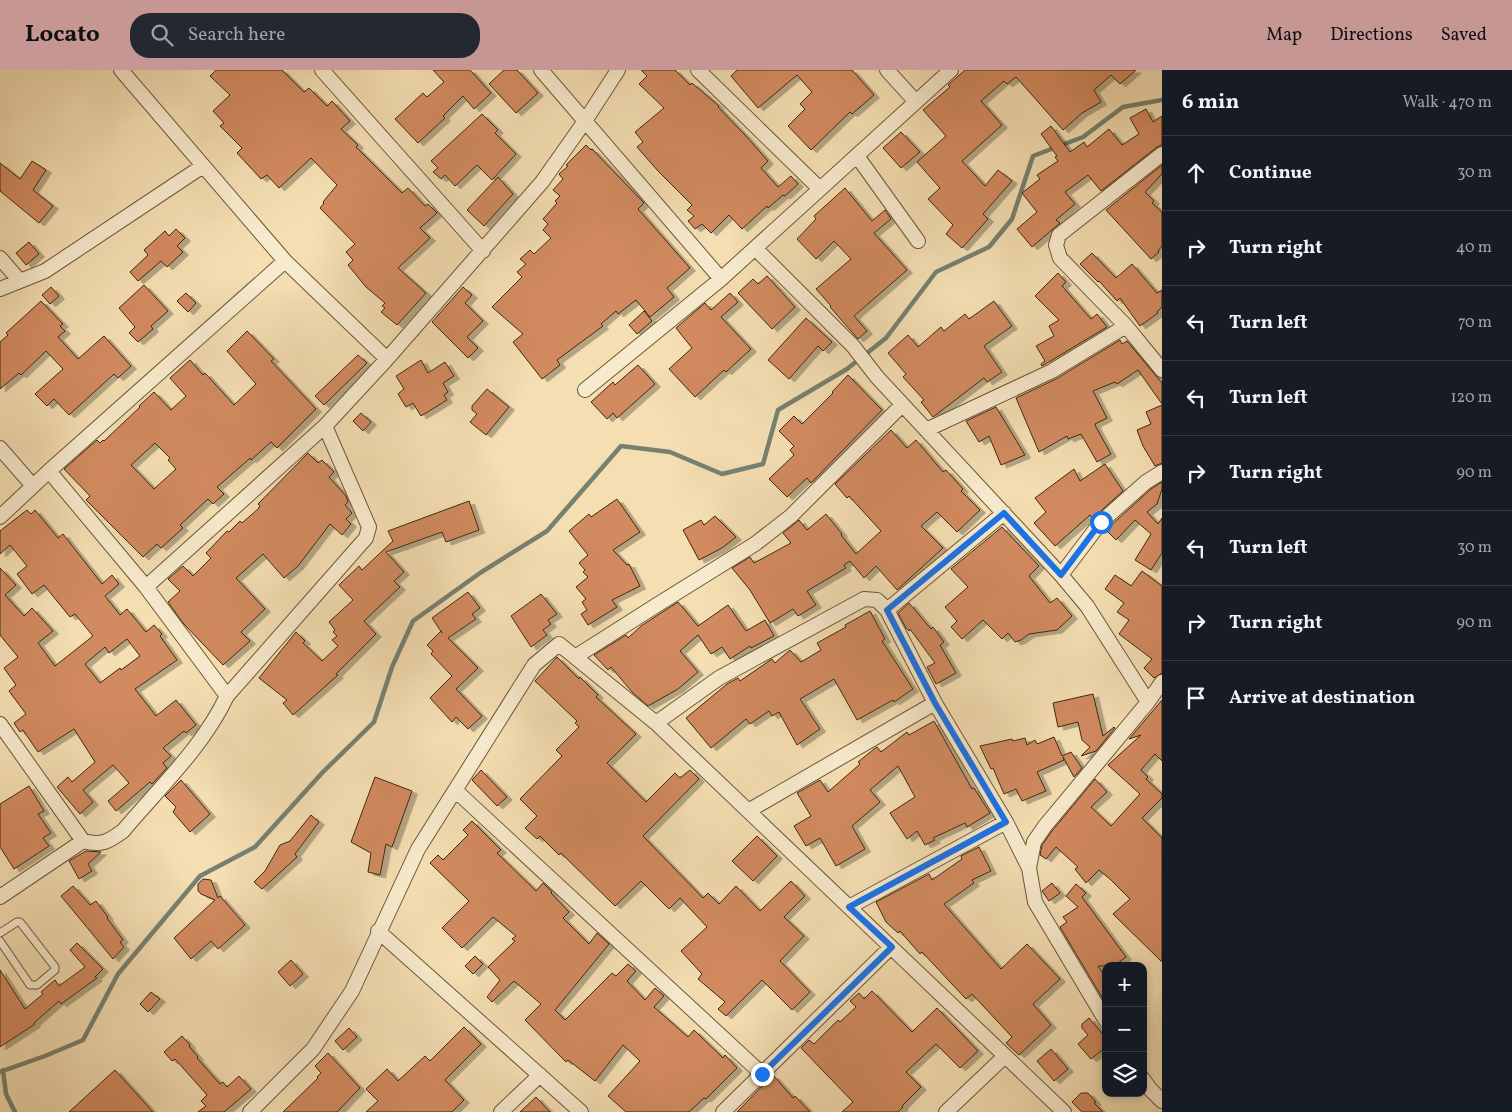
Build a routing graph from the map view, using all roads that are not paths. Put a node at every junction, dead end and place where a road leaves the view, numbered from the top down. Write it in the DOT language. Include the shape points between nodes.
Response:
graph roads {
  1 [pos="121,70"];
  2 [pos="322,70"];
  3 [pos="540,70"];
  4 [pos="618,70"];
  5 [pos="698,70"];
  6 [pos="887,70"];
  7 [pos="951,70"];
  8 [pos="916,102"];
  9 [pos="585,120"];
  10 [pos="1162,154"];
  11 [pos="857,156"];
  12 [pos="203,166"];
  13 [pos="820,189"];
  14 [pos="918,241"];
  15 [pos="755,248"];
  16 [pos="483,251"];
  17 [pos="0,258"];
  18 [pos="285,261"];
  19 [pos="720,279"];
  20 [pos="19,280"];
  21 [pos="0,289"];
  22 [pos="1126,326"];
  23 [pos="387,359"];
  24 [pos="1162,370"];
  25 [pos="586,390"];
  26 [pos="902,405"];
  27 [pos="325,426"];
  28 [pos="926,430"];
  29 [pos="0,448"];
  30 [pos="49,471"];
  31 [pos="1162,472"];
  32 [pos="33,486"];
  33 [pos="1004,513"];
  34 [pos="0,517"];
  35 [pos="1061,575"];
  36 [pos="146,587"];
  37 [pos="887,610"];
  38 [pos="576,657"];
  39 [pos="1162,682"];
  40 [pos="227,696"];
  41 [pos="1148,702"];
  42 [pos="935,703"];
  43 [pos="0,724"];
  44 [pos="656,724"];
  45 [pos="455,790"];
  46 [pos="748,811"];
  47 [pos="1009,828"];
  48 [pos="83,841"];
  49 [pos="1034,842"];
  50 [pos="1030,868"];
  51 [pos="0,897"];
  52 [pos="849,907"];
  53 [pos="378,932"];
  54 [pos="0,933"];
  55 [pos="0,942"];
  56 [pos="892,947"];
  57 [pos="1102,1014"];
  58 [pos="1006,1056"];
  59 [pos="762,1074"];
  60 [pos="540,1075"];
  61 [pos="1147,1085"];
  62 [pos="1162,1101"];
  63 [pos="250,1112"];
  64 [pos="501,1112"];
  65 [pos="581,1112"];
  66 [pos="723,1112"];
  67 [pos="946,1112"];
  68 [pos="1064,1112"];
  1 -- 12 [label="street"];
  2 -- 16 [label="street"];
  3 -- 9 [label="street"];
  4 -- 9 [label="street"];
  5 -- 13 [label="street"];
  6 -- 8 [label="street"];
  7 -- 8 [label="street"];
  8 -- 11 [label="street"];
  9 -- 16 [label="street" via="542,182"];
  9 -- 19 [label="street"];
  10 -- 22 [label="street" via="1059,235 1056,246 1060,258"];
  11 -- 13 [label="street"];
  11 -- 14 [label="street"];
  12 -- 18 [label="street"];
  12 -- 20 [label="street" via="45,271"];
  13 -- 15 [label="street"];
  15 -- 19 [label="street"];
  15 -- 26 [label="street" via="853,346"];
  16 -- 23 [label="street"];
  17 -- 20 [label="street"];
  18 -- 23 [label="street"];
  18 -- 30 [label="street"];
  19 -- 25 [label="street"];
  20 -- 21 [label="street"];
  22 -- 24 [label="street"];
  22 -- 28 [label="street" via="1052,371"];
  23 -- 27 [label="street"];
  26 -- 28 [label="street"];
  26 -- 38 [label="street" via="791,516 755,544"];
  27 -- 36 [label="street"];
  27 -- 40 [label="street" via="369,527 366,538"];
  28 -- 33 [label="street"];
  29 -- 32 [label="street"];
  30 -- 32 [label="street"];
  30 -- 36 [label="street"];
  31 -- 35 [label="street" via="1101,522"];
  32 -- 34 [label="street"];
  33 -- 35 [label="street"];
  33 -- 37 [label="street"];
  35 -- 41 [label="street" via="1087,606"];
  36 -- 40 [label="street"];
  37 -- 42 [label="street"];
  37 -- 44 [label="street" via="877,600 864,599 719,678"];
  38 -- 44 [label="street"];
  38 -- 45 [label="street" via="559,644 534,665"];
  39 -- 41 [label="street"];
  40 -- 48 [label="street" via="203,738 123,831 110,840 95,844"];
  41 -- 49 [label="street"];
  42 -- 46 [label="street"];
  42 -- 47 [label="street"];
  43 -- 48 [label="street"];
  44 -- 46 [label="street"];
  45 -- 53 [label="street" via="418,849"];
  45 -- 59 [label="street"];
  46 -- 52 [label="street"];
  47 -- 49 [label="street"];
  47 -- 50 [label="street"];
  47 -- 52 [label="street"];
  48 -- 51 [label="street"];
  49 -- 50 [label="street"];
  50 -- 57 [label="street" via="1035,902"];
  52 -- 56 [label="street"];
  53 -- 60 [label="street"];
  53 -- 63 [label="street" via="352,991 313,1049"];
  54 -- 55 [label="lane" via="20,922 55,970 37,985 30,985"];
  56 -- 58 [label="street"];
  56 -- 59 [label="street"];
  58 -- 67 [label="street"];
  58 -- 68 [label="street"];
  59 -- 66 [label="street"];
  60 -- 64 [label="street"];
  60 -- 65 [label="street"];
  61 -- 62 [label="street"];
}
